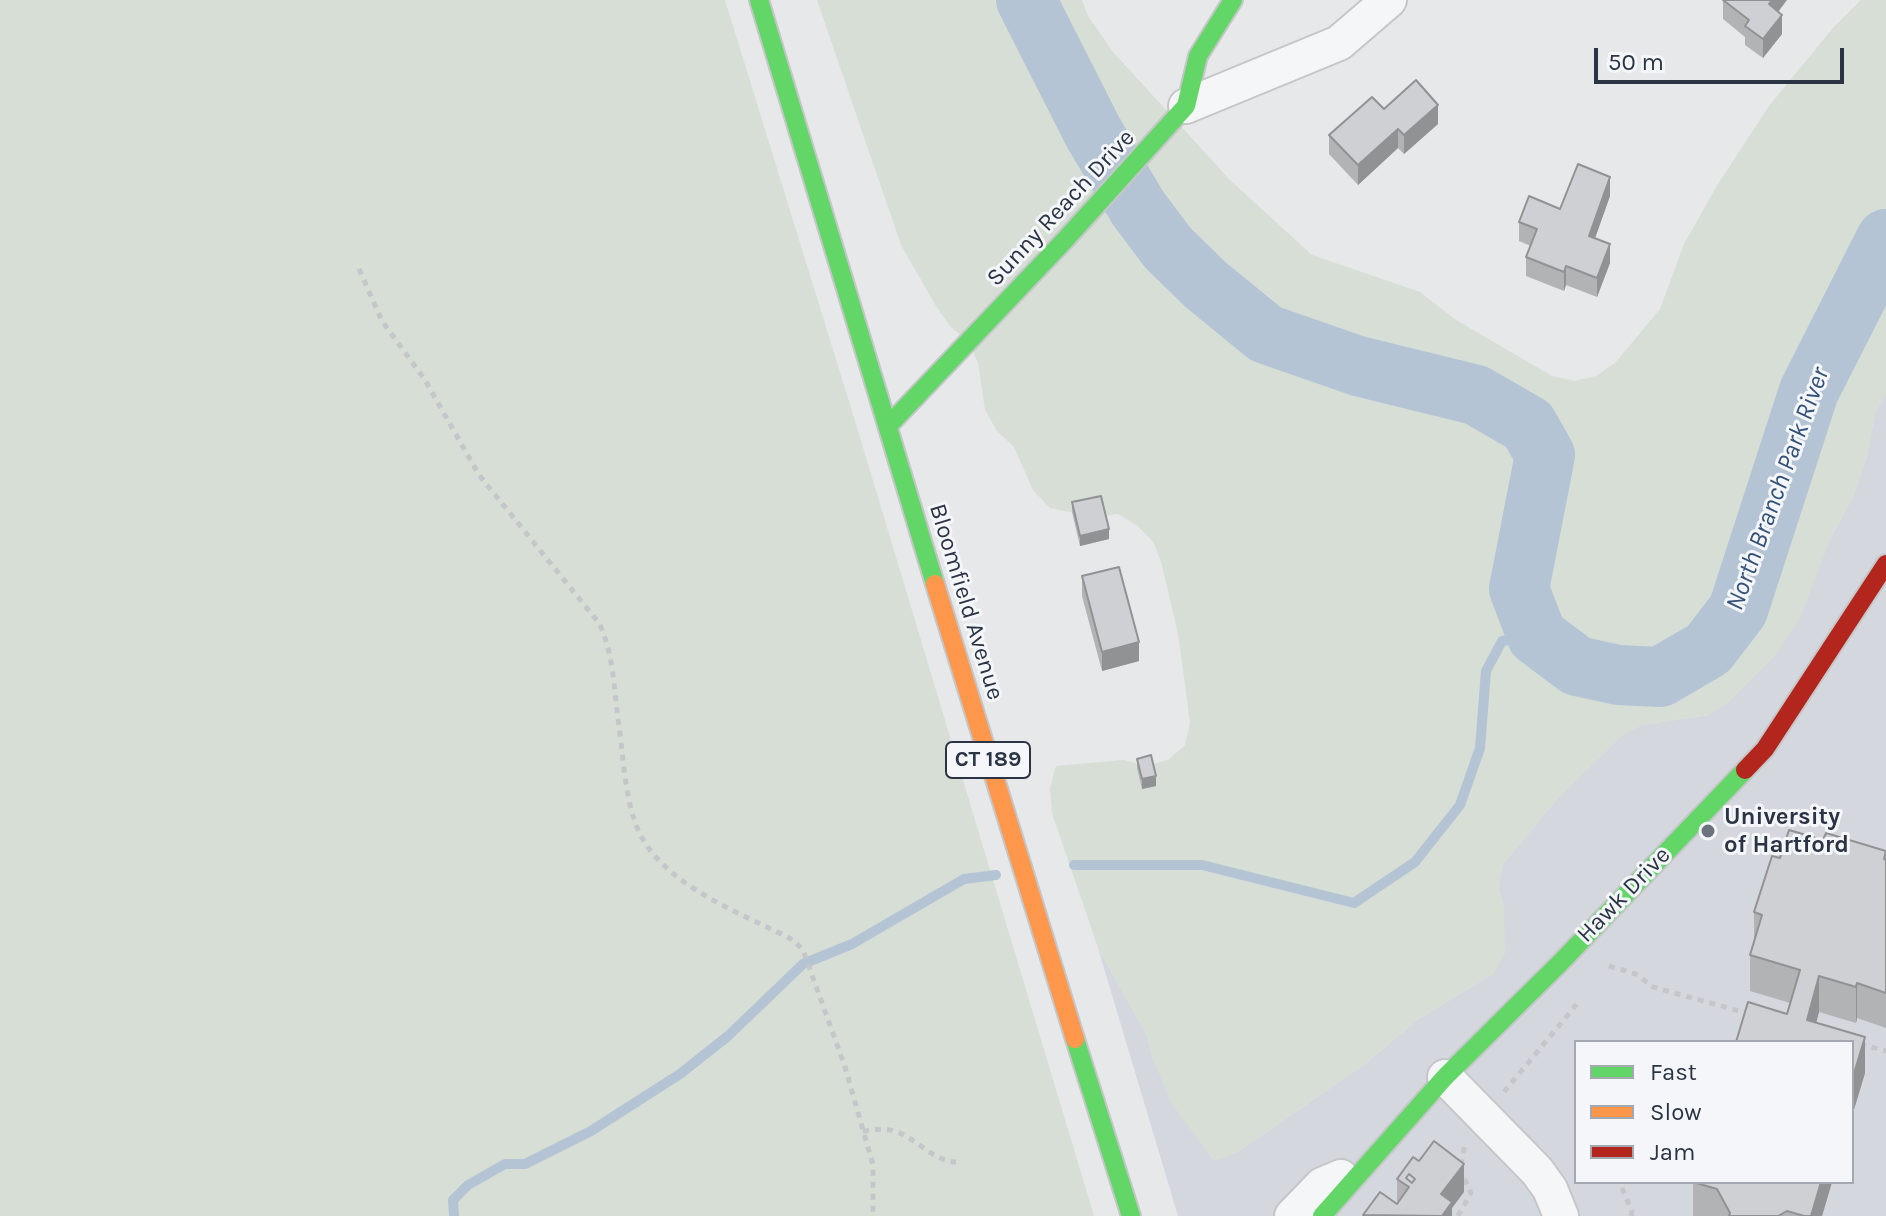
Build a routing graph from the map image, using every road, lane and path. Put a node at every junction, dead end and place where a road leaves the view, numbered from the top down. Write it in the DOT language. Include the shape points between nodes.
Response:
graph roads {
  1 [pos="759,0"];
  2 [pos="1233,0"];
  3 [pos="1389,0"];
  4 [pos="1186,106"];
  5 [pos="359,269"];
  6 [pos="888,426"];
  7 [pos="1886,564"];
  8 [pos="1600,977"];
  9 [pos="1581,999"];
  10 [pos="1760,1017"];
  11 [pos="1854,1043"];
  12 [pos="1886,1051"];
  13 [pos="1445,1077"];
  14 [pos="1501,1095"];
  15 [pos="863,1131"];
  16 [pos="1466,1143"];
  17 [pos="956,1162"];
  18 [pos="1364,1168"];
  19 [pos="1622,1188"];
  20 [pos="873,1216"];
  21 [pos="1131,1216"];
  22 [pos="1292,1216"];
  23 [pos="1322,1216"];
  24 [pos="1458,1216"];
  25 [pos="1561,1216"];
  26 [pos="1631,1216"];
  1 -- 6 [label="street, Bloomfield Avenue / CT 189"];
  2 -- 4 [label="street, Sunny Reach Drive" via="1198,56"];
  3 -- 4 [label="street" via="1339,43"];
  4 -- 6 [label="street, Sunny Reach Drive"];
  5 -- 15 [label="path" via="382,321 425,380 479,475 599,623 608,649 631,806 642,837 653,853 704,895 803,950"];
  6 -- 21 [label="street, Bloomfield Avenue / CT 189"];
  7 -- 13 [label="street, Hawk Drive" via="1765,749"];
  8 -- 10 [label="path" via="1609,966 1636,974 1653,987"];
  9 -- 14 [label="path"];
  11 -- 12 [label="path"];
  13 -- 18 [label="street, Hawk Drive"];
  13 -- 25 [label="street" via="1537,1171"];
  15 -- 17 [label="path" via="892,1130"];
  15 -- 20 [label="path" via="873,1165"];
  16 -- 24 [label="path" via="1460,1170 1471,1193"];
  18 -- 22 [label="street, Hawk Drive" via="1322,1185"];
  18 -- 23 [label="street, Hawk Drive"];
  19 -- 26 [label="path"];
}
